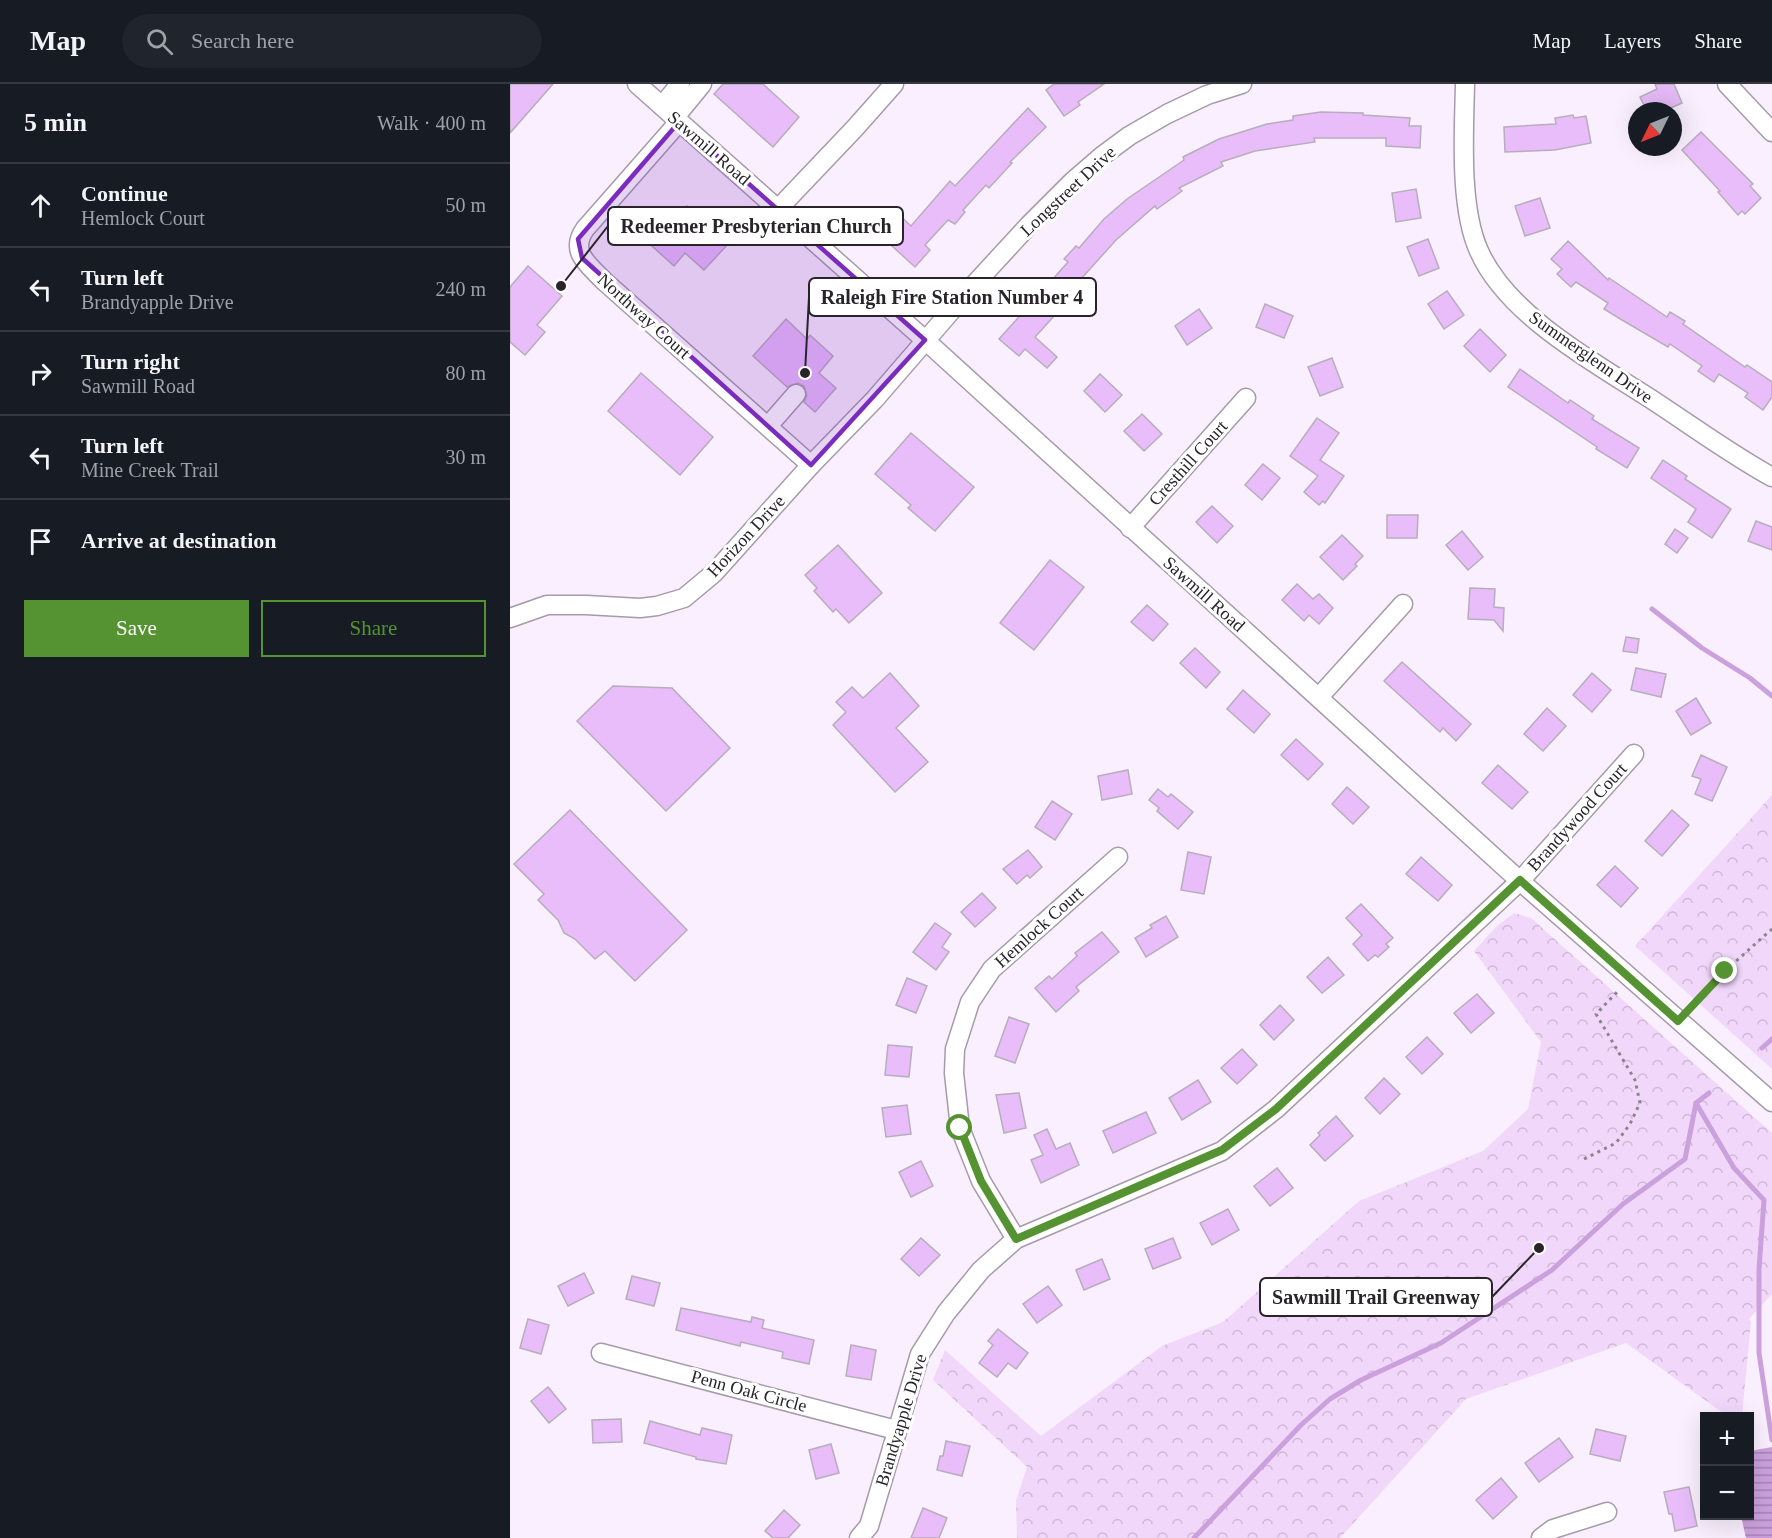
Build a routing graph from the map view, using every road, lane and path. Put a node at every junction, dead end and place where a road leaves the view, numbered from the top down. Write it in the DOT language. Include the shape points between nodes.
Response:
graph roads {
  1 [pos="637,84"];
  2 [pos="680,84"];
  3 [pos="702,84"];
  4 [pos="894,84"];
  5 [pos="1242,84"];
  6 [pos="1465,84"];
  7 [pos="1727,84"];
  8 [pos="672,115"];
  9 [pos="1772,132"];
  10 [pos="778,209"];
  11 [pos="926,340"];
  12 [pos="796,394"];
  13 [pos="1246,398"];
  14 [pos="768,426"];
  15 [pos="811,465"];
  16 [pos="1772,477"];
  17 [pos="1130,528"];
  18 [pos="1403,604"];
  19 [pos="510,618"];
  20 [pos="1319,698"];
  21 [pos="1634,754"];
  22 [pos="1118,857"];
  23 [pos="1520,880"];
  24 [pos="1772,929"];
  25 [pos="1630,978"];
  26 [pos="1678,1021"];
  27 [pos="1772,1102"];
  28 [pos="1584,1159"];
  29 [pos="1016,1239"];
  30 [pos="601,1353"];
  31 [pos="896,1430"];
  32 [pos="1607,1512"];
  33 [pos="859,1538"];
  34 [pos="1541,1538"];
  1 -- 8 [label="street, Sawmill Road"];
  2 -- 8 [label="street"];
  3 -- 8 [label="street"];
  4 -- 10 [label="street"];
  5 -- 11 [label="street, Longstreet Drive" via="1167,114 1102,156 1029,225"];
  6 -- 16 [label="street, Summerglenn Drive" via="1466,203 1471,228 1479,252 1509,295 1545,327"];
  7 -- 9 [label="street"];
  8 -- 10 [label="street, Sawmill Road"];
  8 -- 14 [label="street, Northway Court" via="585,229 578,239 578,249 604,281"];
  10 -- 11 [label="street, Sawmill Road"];
  11 -- 15 [label="street, Horizon Drive"];
  11 -- 17 [label="street, Sawmill Road"];
  12 -- 14 [label="street"];
  13 -- 17 [label="street, Cresthill Court"];
  14 -- 15 [label="street, Northway Court"];
  15 -- 19 [label="street, Horizon Drive" via="714,573 684,598 640,608 547,605"];
  17 -- 20 [label="street, Sawmill Road"];
  18 -- 20 [label="street"];
  20 -- 23 [label="street, Sawmill Road"];
  21 -- 23 [label="street, Brandywood Court"];
  22 -- 29 [label="street, Hemlock Court" via="992,969 970,1002 955,1049 960,1128 981,1181"];
  23 -- 25 [label="street, Sawmill Road"];
  23 -- 29 [label="street, Brandyapple Drive" via="1276,1109 1222,1150"];
  24 -- 26 [label="path"];
  25 -- 26 [label="street, Sawmill Road"];
  25 -- 28 [label="path" via="1596,1014 1635,1080 1640,1103 1616,1143"];
  26 -- 27 [label="street, Sawmill Road"];
  29 -- 31 [label="street, Brandyapple Drive" via="981,1270 946,1313 920,1354"];
  30 -- 31 [label="street, Penn Oak Circle"];
  31 -- 33 [label="street, Brandyapple Drive" via="869,1526"];
  32 -- 34 [label="street" via="1553,1529"];
}
